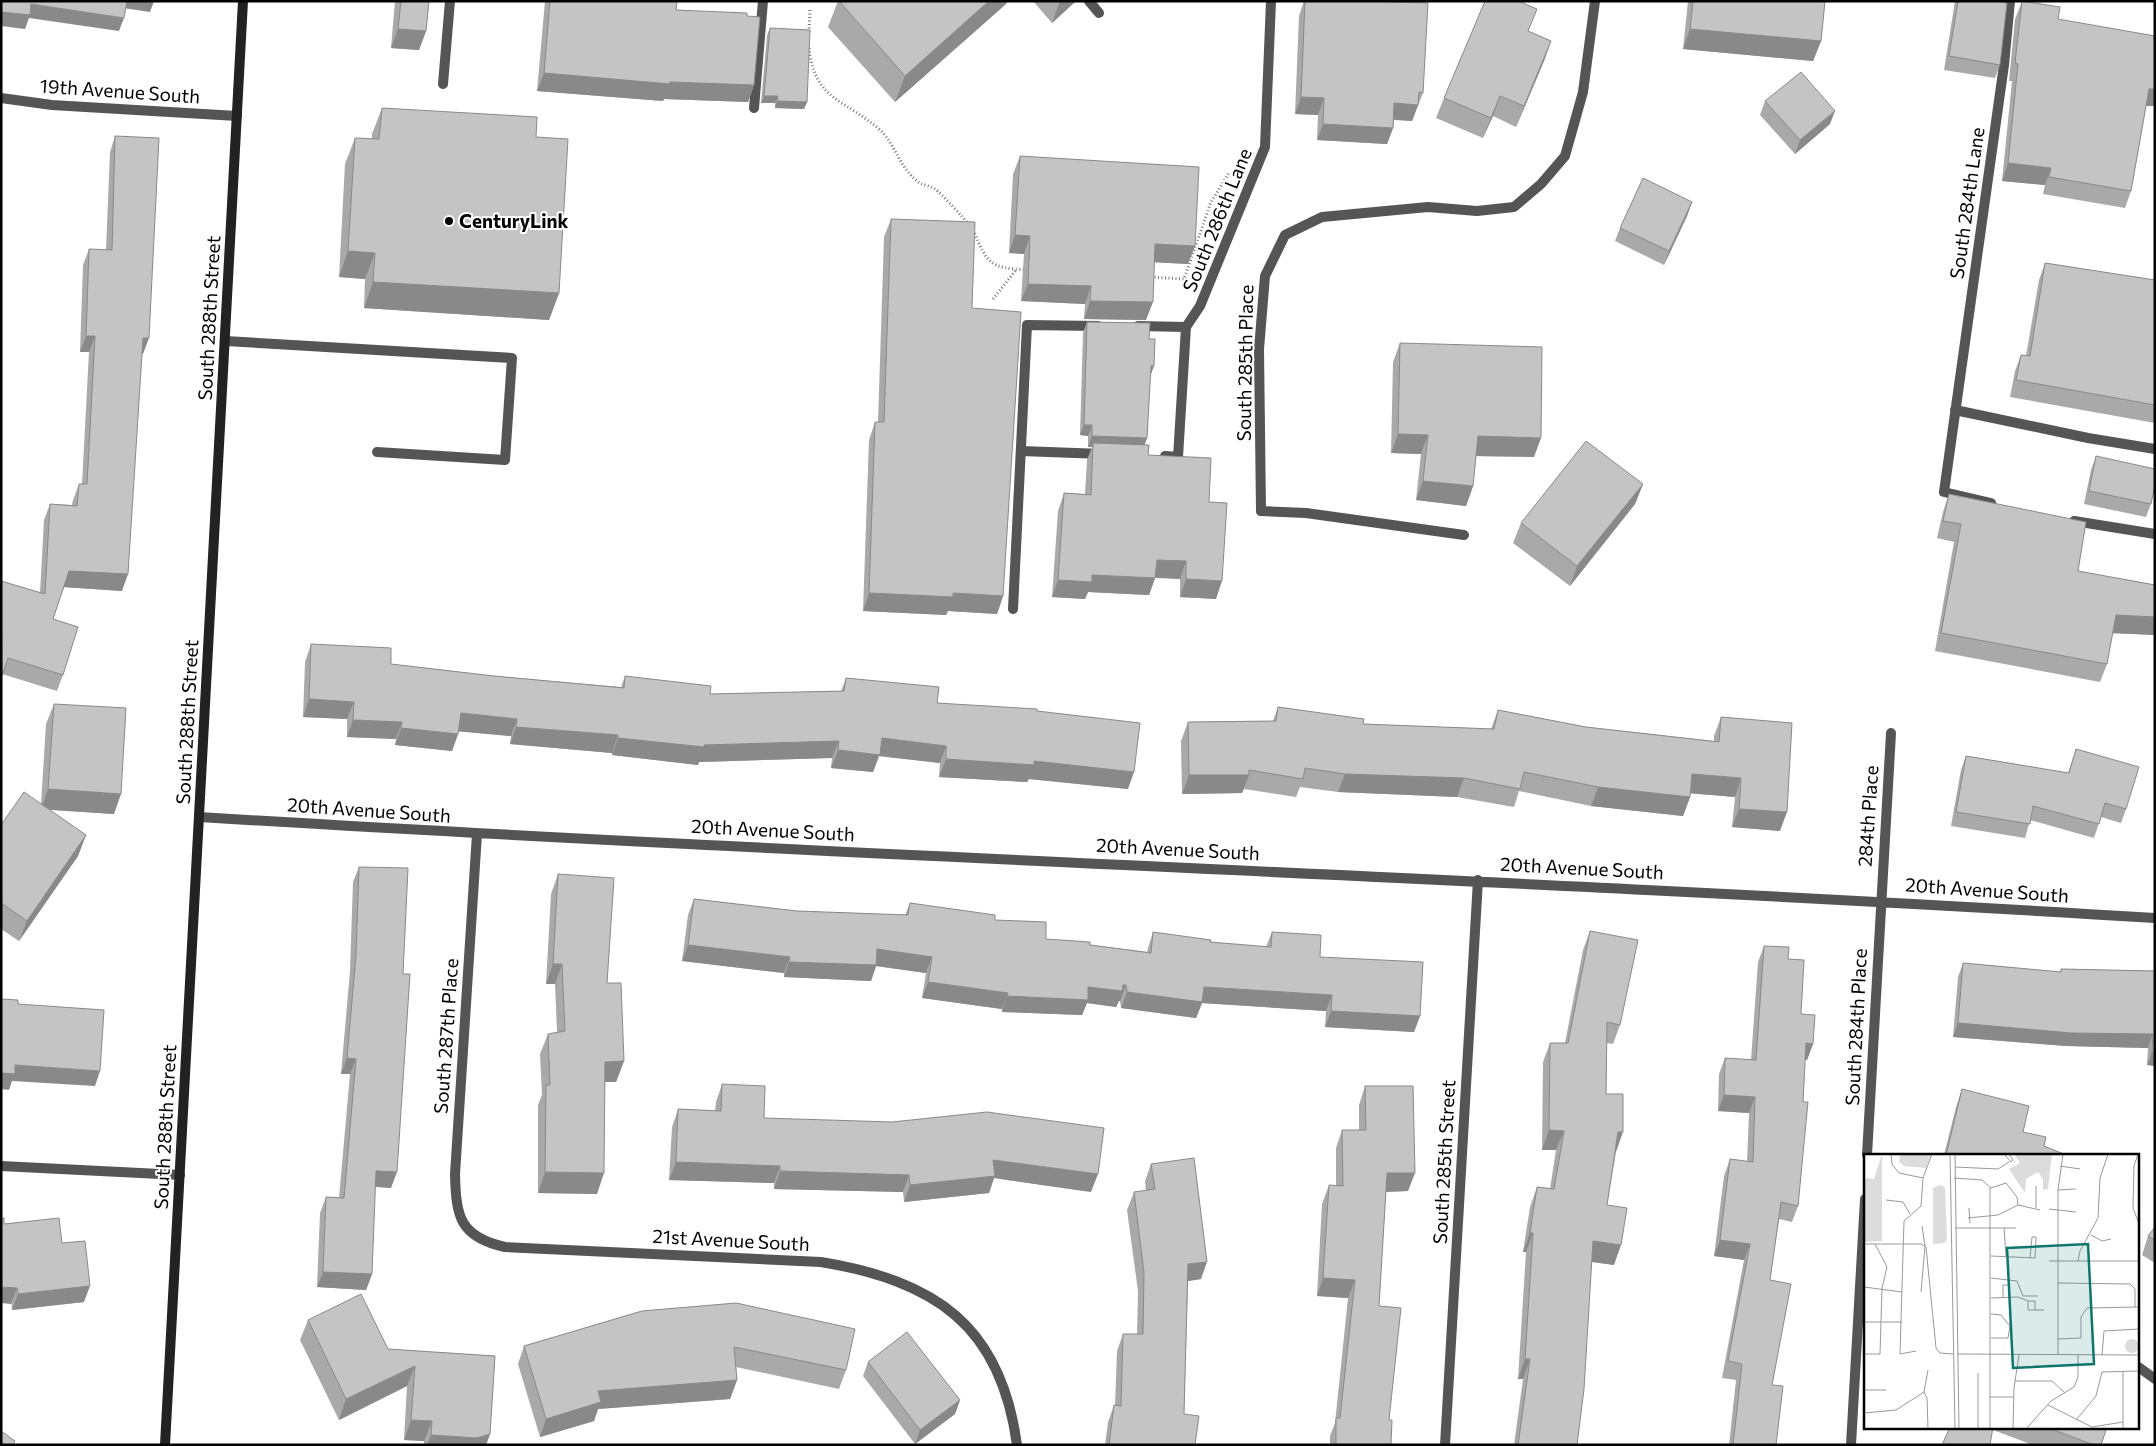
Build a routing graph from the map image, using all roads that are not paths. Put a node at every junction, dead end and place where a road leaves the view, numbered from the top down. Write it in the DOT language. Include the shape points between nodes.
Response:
graph roads {
  1 [pos="243,1"];
  2 [pos="450,1"];
  3 [pos="763,1"];
  4 [pos="1089,1"];
  5 [pos="1271,1"];
  6 [pos="1595,1"];
  7 [pos="2010,1"];
  8 [pos="1099,13"];
  9 [pos="443,84"];
  10 [pos="1,98"];
  11 [pos="754,108"];
  12 [pos="237,116"];
  13 [pos="1107,326"];
  14 [pos="1126,326"];
  15 [pos="1186,327"];
  16 [pos="225,341"];
  17 [pos="1955,410"];
  18 [pos="2155,449"];
  19 [pos="1021,451"];
  20 [pos="377,452"];
  21 [pos="1109,454"];
  22 [pos="1158,456"];
  23 [pos="2001,505"];
  24 [pos="2064,519"];
  25 [pos="1464,534"];
  26 [pos="2155,534"];
  27 [pos="1014,609"];
  28 [pos="1891,733"];
  29 [pos="199,817"];
  30 [pos="478,834"];
  31 [pos="1478,880"];
  32 [pos="1880,901"];
  33 [pos="2155,918"];
  34 [pos="1867,1154"];
  35 [pos="1,1166"];
  36 [pos="180,1175"];
  37 [pos="1864,1230"];
  38 [pos="474,1236"];
  39 [pos="1863,1261"];
  40 [pos="2138,1367"];
  41 [pos="2155,1379"];
  42 [pos="165,1445"];
  43 [pos="1017,1445"];
  44 [pos="1445,1445"];
  45 [pos="1851,1445"];
  1 -- 12 [label="main road, South 288th Street"];
  2 -- 9 [label="street"];
  3 -- 11 [label="street"];
  4 -- 8 [label="street"];
  5 -- 15 [label="street, South 286th Lane" via="1265,147 1200,306"];
  6 -- 25 [label="street, South 285th Place" via="1583,92 1565,156 1541,184 1514,207 1477,211 1428,207 1322,217 1285,235 1264,276 1259,349 1262,511 1306,513"];
  7 -- 17 [label="street, South 284th Lane" via="2004,65"];
  10 -- 12 [label="street, 19th Avenue South" via="61,106"];
  12 -- 16 [label="main road, South 288th Street"];
  13 -- 19 [label="street" via="1027,325"];
  14 -- 15 [label="street"];
  15 -- 22 [label="street" via="1178,457"];
  16 -- 20 [label="street" via="512,358 505,460"];
  16 -- 29 [label="main road, South 288th Street"];
  17 -- 18 [label="street"];
  17 -- 23 [label="street, South 284th Lane" via="1944,492"];
  19 -- 21 [label="street"];
  19 -- 27 [label="street"];
  24 -- 26 [label="street"];
  28 -- 32 [label="street, 284th Place"];
  29 -- 30 [label="street, 20th Avenue South"];
  29 -- 36 [label="main road, South 288th Street"];
  30 -- 31 [label="street, 20th Avenue South"];
  30 -- 38 [label="street, South 287th Place" via="455,1174 458,1212"];
  31 -- 32 [label="street, 20th Avenue South"];
  31 -- 44 [label="street, South 285th Street"];
  32 -- 33 [label="street, 20th Avenue South"];
  32 -- 34 [label="street, South 284th Place"];
  35 -- 36 [label="street"];
  36 -- 42 [label="main road, South 288th Street"];
  37 -- 39 [label="street"];
  38 -- 43 [label="street, 21st Avenue South" via="486,1243 505,1247 821,1262 893,1280 928,1296 972,1329 1002,1380"];
  39 -- 45 [label="street"];
  40 -- 41 [label="street"];
}
